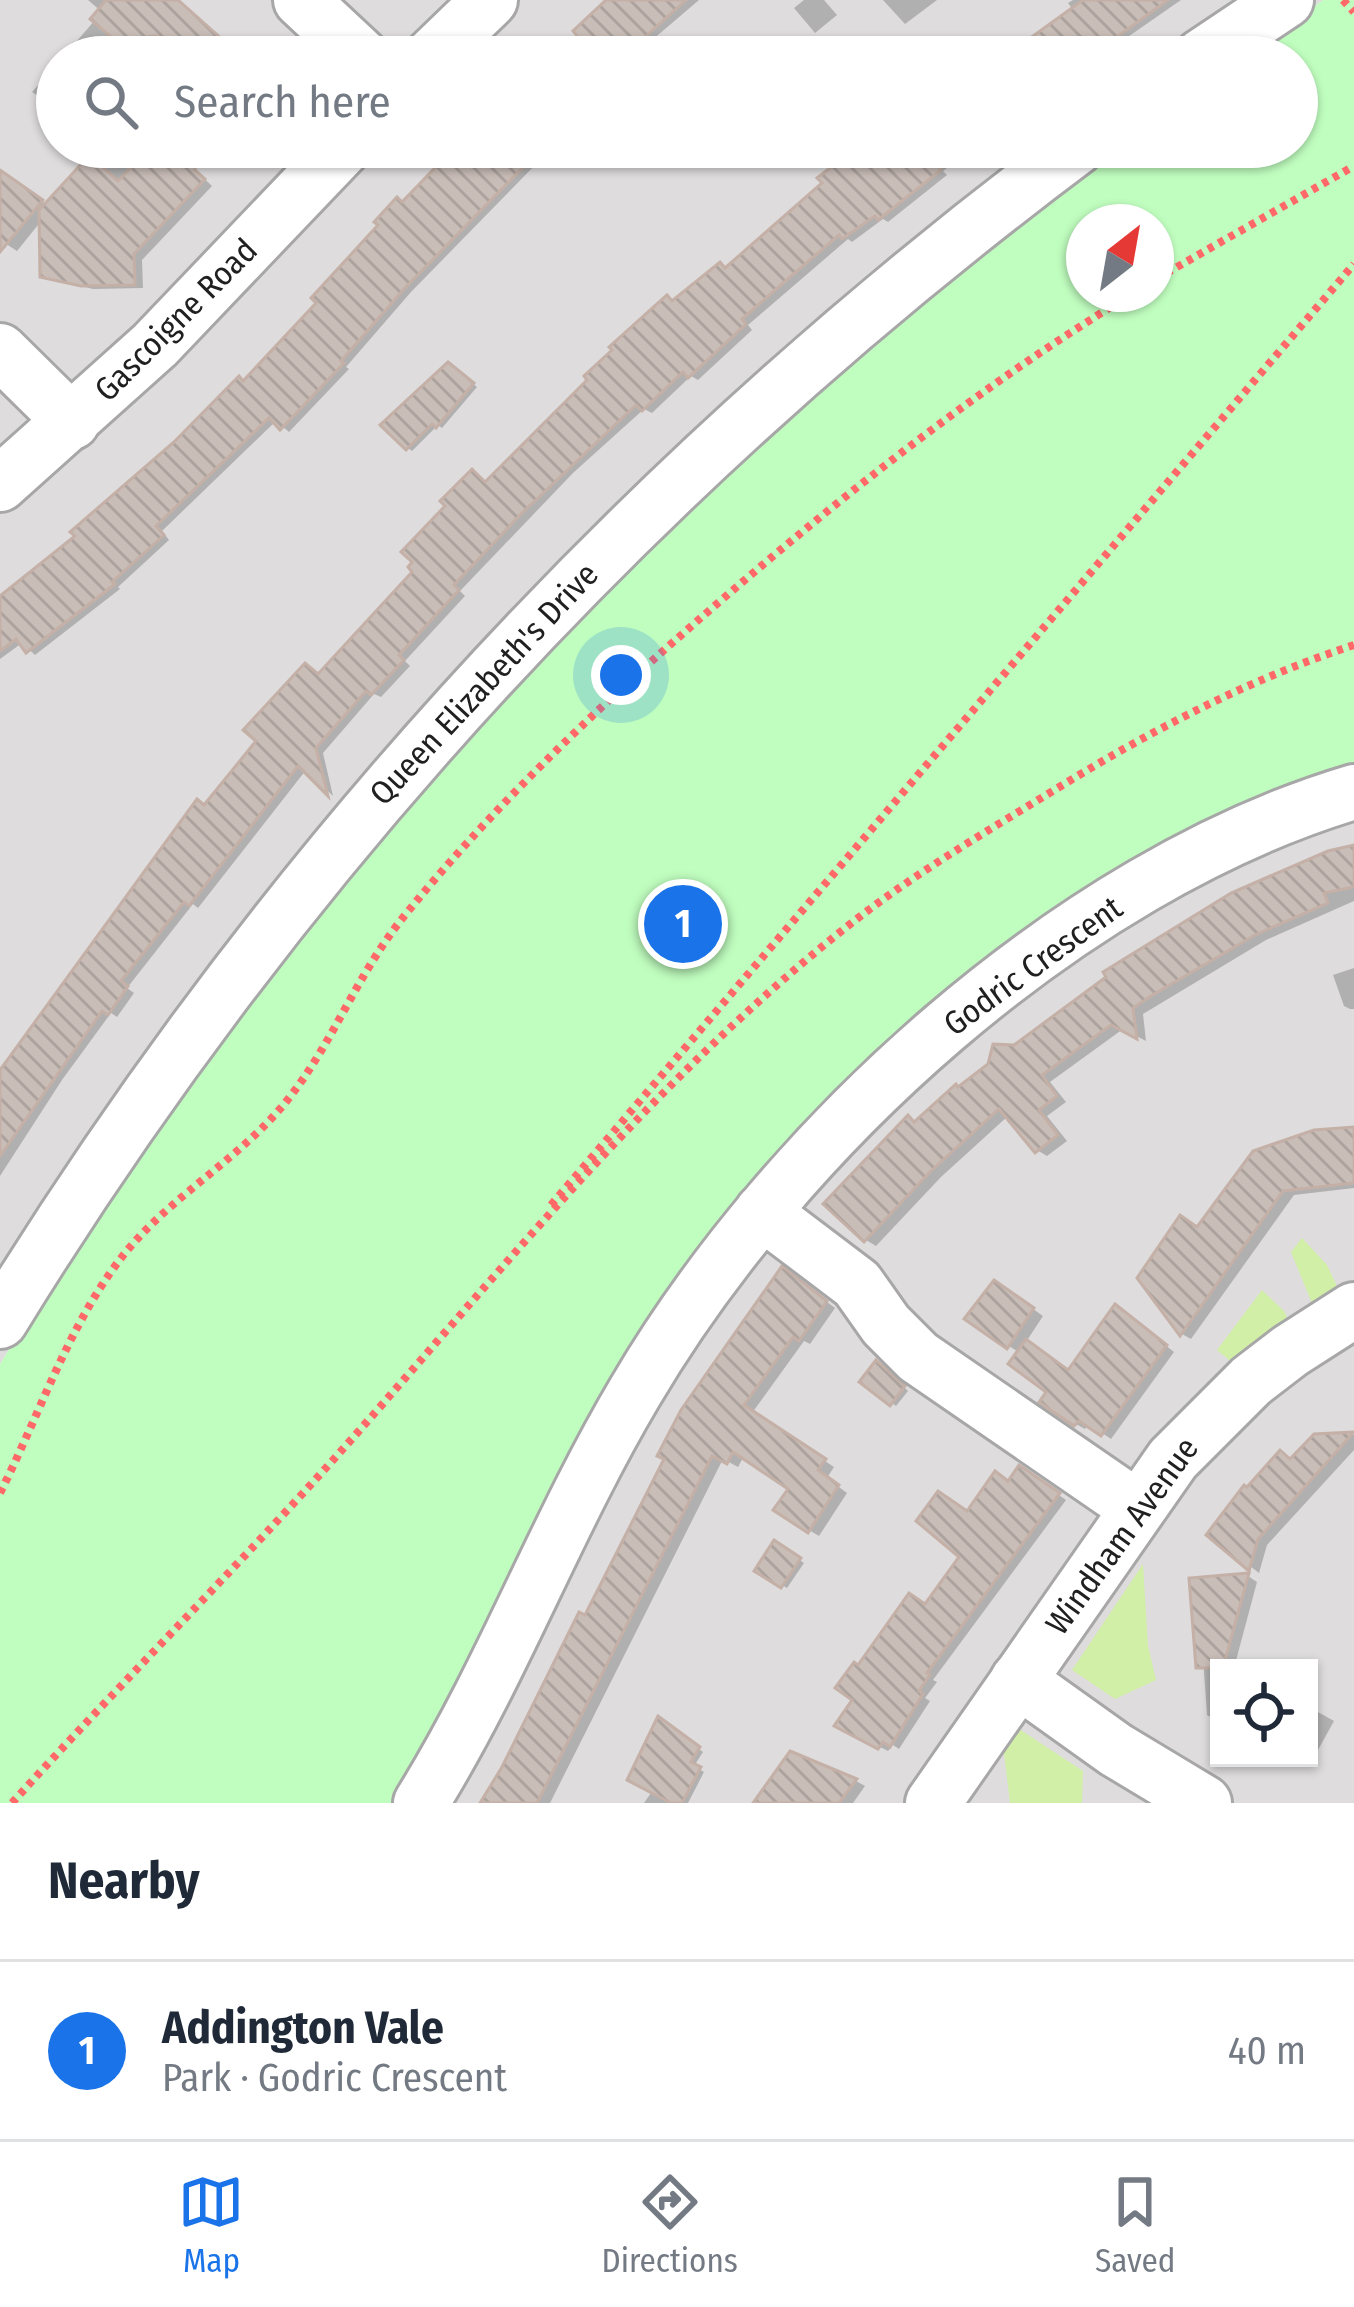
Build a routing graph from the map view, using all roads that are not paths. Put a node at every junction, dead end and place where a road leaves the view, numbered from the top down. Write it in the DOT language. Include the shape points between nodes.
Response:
graph roads {
  1 [pos="301,0"];
  2 [pos="490,0"];
  3 [pos="1286,0"];
  4 [pos="340,36"];
  5 [pos="452,36"];
  6 [pos="1232,36"];
  7 [pos="324,168"];
  8 [pos="1050,168"];
  9 [pos="0,351"];
  10 [pos="72,422"];
  11 [pos="0,484"];
  12 [pos="1354,792"];
  13 [pos="762,1212"];
  14 [pos="1354,1310"];
  15 [pos="0,1321"];
  16 [pos="1136,1507"];
  17 [pos="1018,1680"];
  18 [pos="422,1803"];
  19 [pos="932,1803"];
  20 [pos="1204,1803"];
  1 -- 4 [label="street"];
  2 -- 5 [label="street"];
  3 -- 6 [label="street"];
  7 -- 10 [label="street, Gascoigne Road"];
  8 -- 15 [label="street, Queen Elizabeth's Drive" via="760,404 447,718 209,1012"];
  9 -- 10 [label="street"];
  10 -- 11 [label="street, Gascoigne Road"];
  12 -- 13 [label="street, Godric Crescent" via="1227,843 1084,924 885,1081"];
  13 -- 16 [label="street" via="856,1284 918,1357"];
  13 -- 18 [label="street, Godric Crescent" via="637,1389"];
  14 -- 16 [label="street, Windham Avenue" via="1241,1390"];
  16 -- 17 [label="street, Windham Avenue"];
  17 -- 19 [label="street, Windham Avenue"];
  17 -- 20 [label="street"];
}
